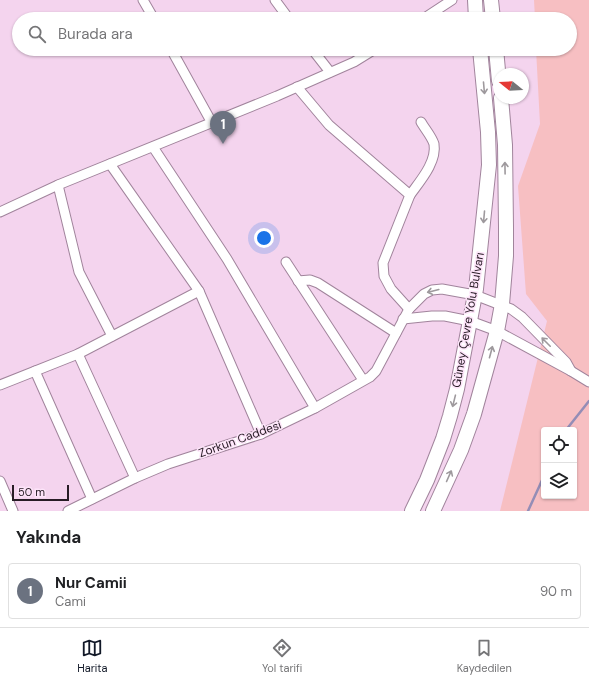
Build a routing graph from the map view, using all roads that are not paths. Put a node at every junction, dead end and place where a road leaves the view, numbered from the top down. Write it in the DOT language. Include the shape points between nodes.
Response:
graph roads {
  1 [pos="143,0"];
  2 [pos="275,0"];
  3 [pos="452,0"];
  4 [pos="475,0"];
  5 [pos="491,0"];
  6 [pos="150,12"];
  7 [pos="284,12"];
  8 [pos="434,12"];
  9 [pos="476,12"];
  10 [pos="492,12"];
  11 [pos="175,56"];
  12 [pos="317,56"];
  13 [pos="364,56"];
  14 [pos="481,56"];
  15 [pos="497,56"];
  16 [pos="498,68"];
  17 [pos="330,72"];
  18 [pos="296,87"];
  19 [pos="502,104"];
  20 [pos="212,122"];
  21 [pos="421,122"];
  22 [pos="153,147"];
  23 [pos="110,164"];
  24 [pos="58,185"];
  25 [pos="410,195"];
  26 [pos="0,212"];
  27 [pos="286,262"];
  28 [pos="298,281"];
  29 [pos="199,291"];
  30 [pos="475,294"];
  31 [pos="502,304"];
  32 [pos="409,309"];
  33 [pos="403,319"];
  34 [pos="470,321"];
  35 [pos="496,331"];
  36 [pos="396,334"];
  37 [pos="112,336"];
  38 [pos="78,354"];
  39 [pos="36,370"];
  40 [pos="571,371"];
  41 [pos="363,380"];
  42 [pos="589,382"];
  43 [pos="0,385"];
  44 [pos="315,408"];
  45 [pos="261,434"];
  46 [pos="135,478"];
  47 [pos="0,481"];
  48 [pos="92,499"];
  49 [pos="13,511"];
  50 [pos="68,511"];
  51 [pos="412,511"];
  52 [pos="433,511"];
  1 -- 6 [label="street"];
  2 -- 7 [label="street"];
  3 -- 8 [label="street"];
  4 -- 9 [label="highway"];
  5 -- 10 [label="highway"];
  11 -- 20 [label="street"];
  12 -- 17 [label="street"];
  13 -- 17 [label="street"];
  14 -- 30 [label="highway, Güney Çevre Yolu Bulvarı, one-way" via="489,165"];
  15 -- 16 [label="highway"];
  17 -- 18 [label="street"];
  18 -- 20 [label="street"];
  18 -- 25 [label="street" via="329,125"];
  31 -- 19 [label="highway, Güney Çevre Yolu Bulvarı, one-way" via="506,227"];
  20 -- 22 [label="street"];
  21 -- 25 [label="street" via="434,143 434,151 432,162"];
  22 -- 23 [label="street"];
  22 -- 44 [label="street" via="227,259"];
  23 -- 24 [label="street"];
  23 -- 29 [label="street"];
  24 -- 26 [label="street"];
  24 -- 37 [label="street" via="79,272"];
  25 -- 32 [label="street" via="383,263 384,276 391,289"];
  27 -- 28 [label="street"];
  28 -- 36 [label="street" via="310,280 318,283"];
  28 -- 41 [label="street"];
  29 -- 37 [label="street"];
  29 -- 45 [label="street"];
  30 -- 31 [label="street, Zorkun Caddesi"];
  30 -- 32 [label="street, Zorkun Caddesi, one-way" via="432,290 424,294"];
  30 -- 34 [label="highway, Güney Çevre Yolu Bulvarı"];
  31 -- 35 [label="highway, Güney Çevre Yolu Bulvarı"];
  40 -- 31 [label="street, Zorkun Caddesi, one-way" via="566,362 522,317"];
  32 -- 33 [label="street, Zorkun Caddesi"];
  33 -- 34 [label="street" via="445,316"];
  33 -- 36 [label="street, Zorkun Caddesi"];
  34 -- 35 [label="street"];
  34 -- 51 [label="highway, Güney Çevre Yolu Bulvarı, one-way" via="457,389 445,433"];
  35 -- 40 [label="street"];
  52 -- 35 [label="highway, Güney Çevre Yolu Bulvarı, one-way" via="461,450 474,414"];
  36 -- 41 [label="street, Zorkun Caddesi" via="376,371"];
  37 -- 38 [label="street"];
  38 -- 39 [label="street"];
  38 -- 46 [label="street"];
  39 -- 43 [label="street"];
  39 -- 48 [label="street"];
  40 -- 42 [label="street"];
  41 -- 44 [label="street, Zorkun Caddesi"];
  44 -- 45 [label="street, Zorkun Caddesi"];
  45 -- 46 [label="street, Zorkun Caddesi" via="168,464"];
  46 -- 48 [label="street, Zorkun Caddesi"];
  47 -- 49 [label="street"];
  48 -- 50 [label="street, Zorkun Caddesi"];
}
